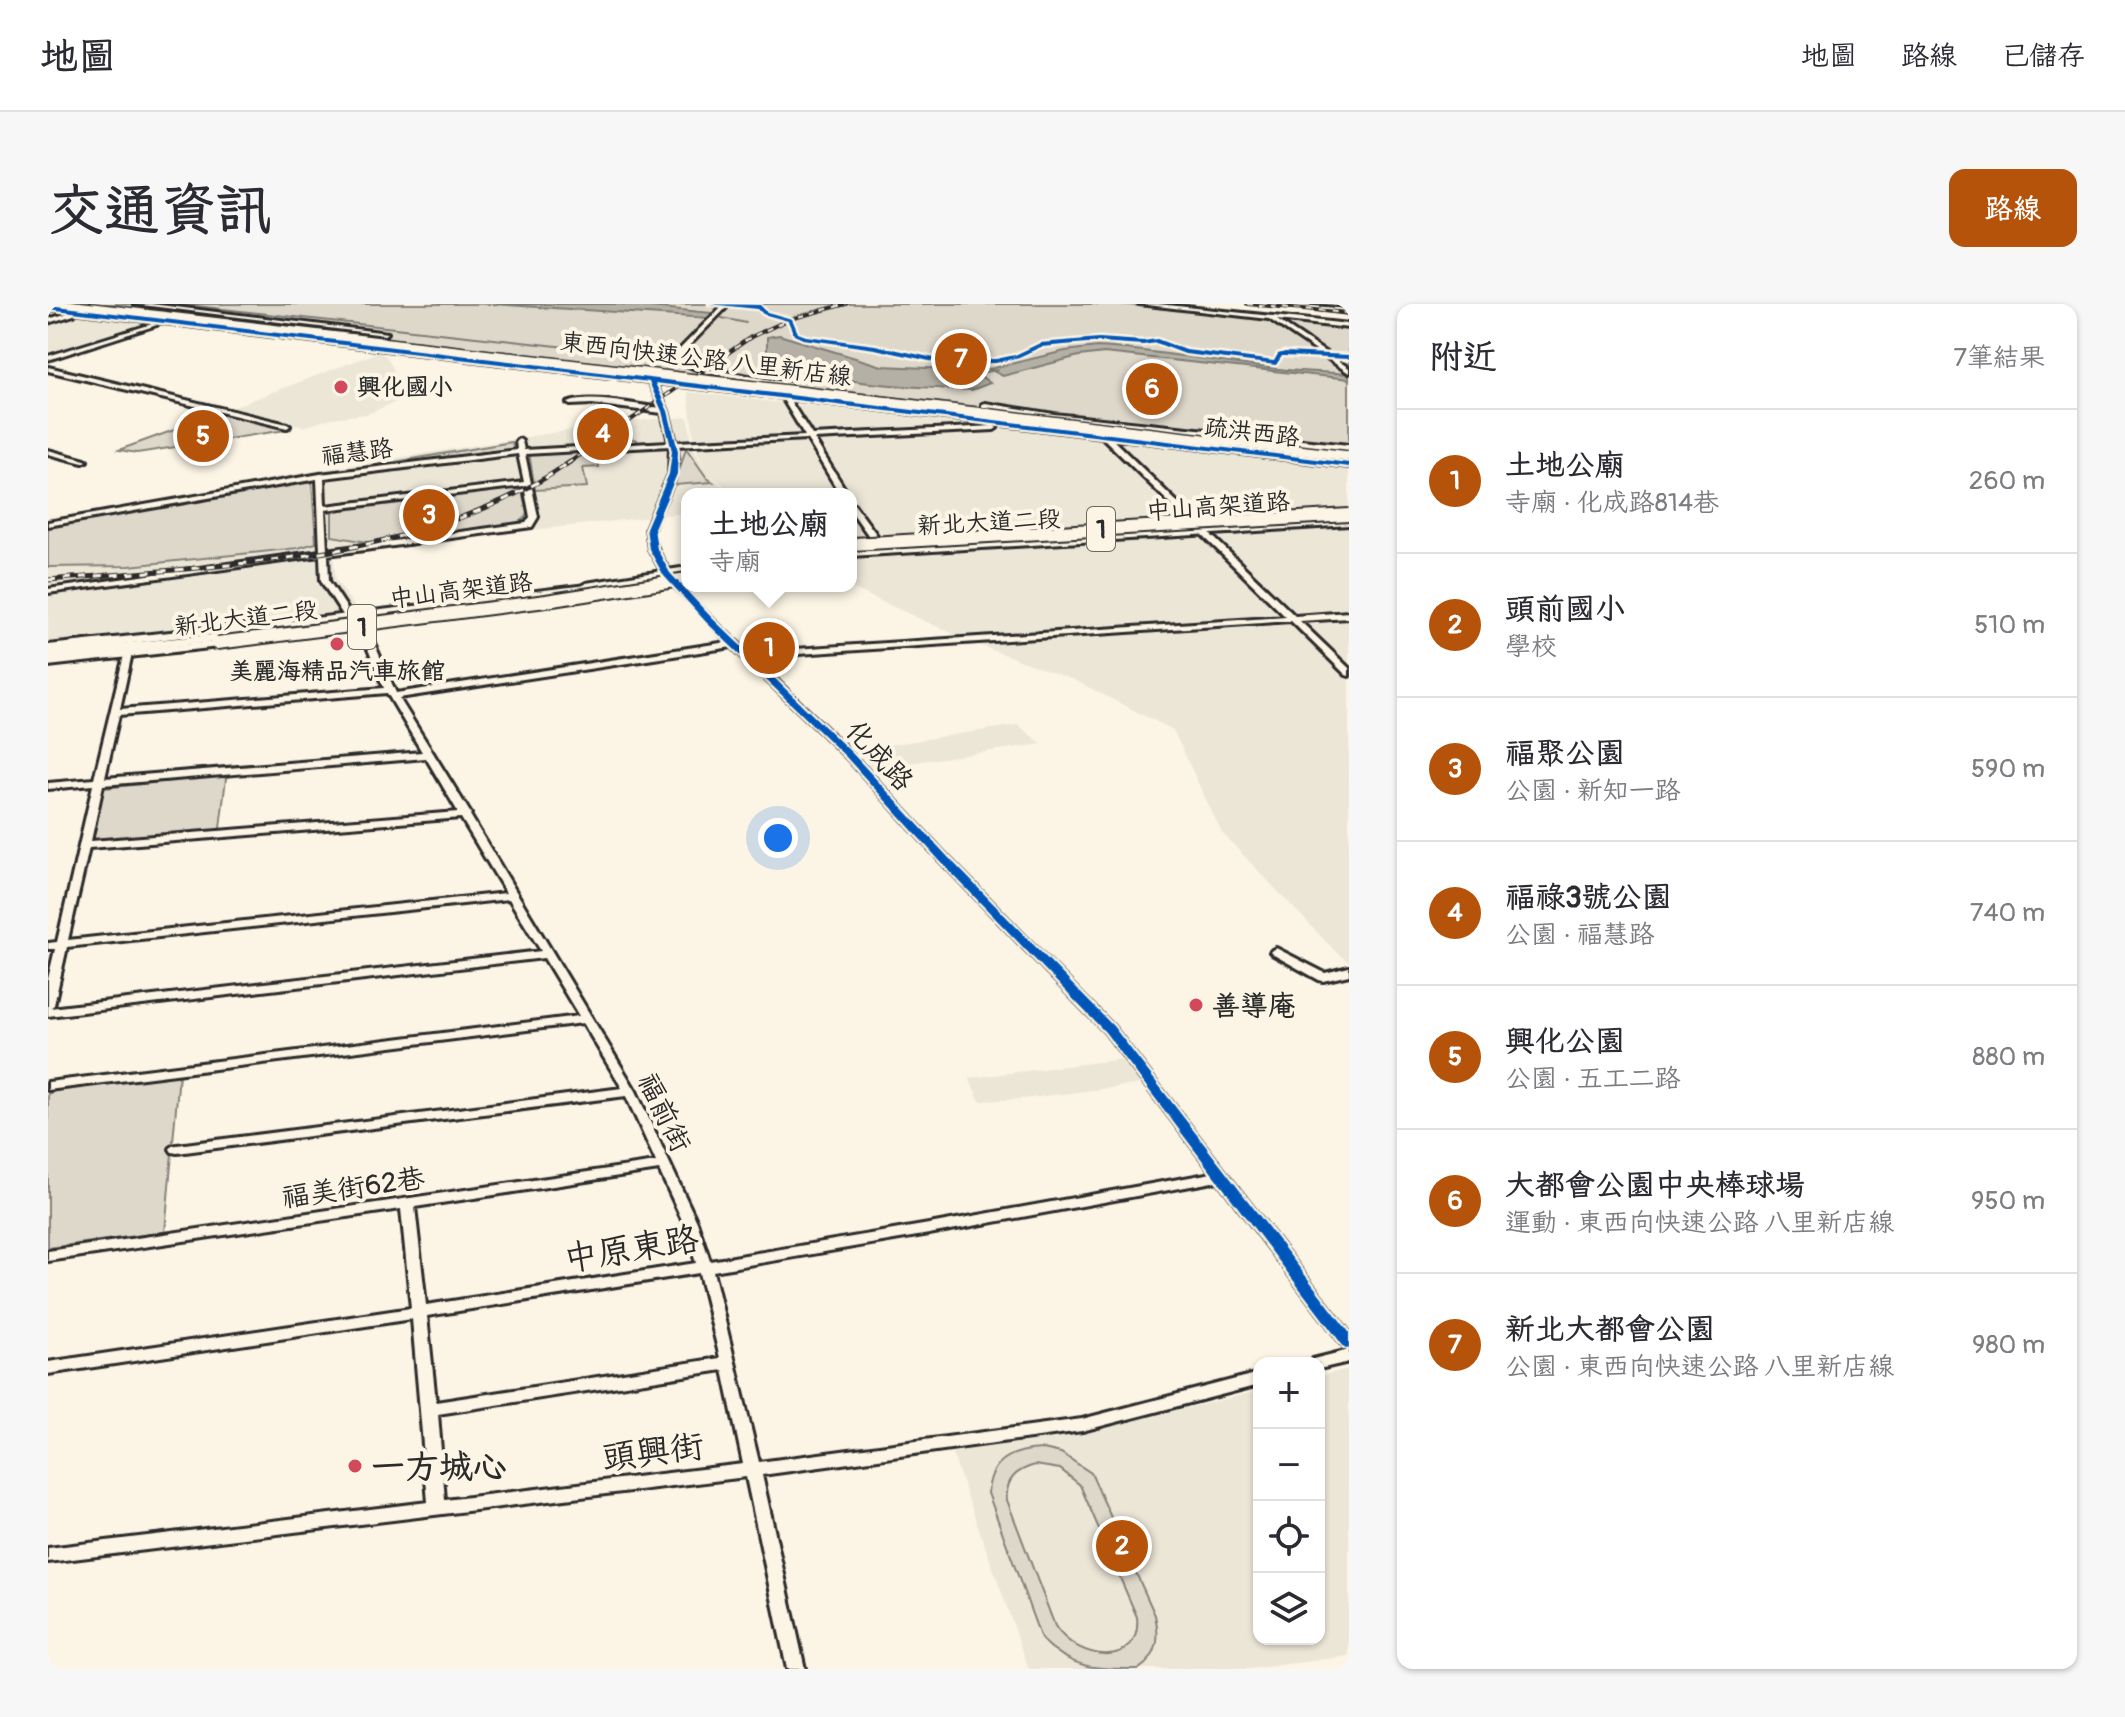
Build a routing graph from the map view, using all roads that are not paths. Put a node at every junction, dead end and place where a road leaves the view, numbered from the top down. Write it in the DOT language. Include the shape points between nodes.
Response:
graph roads {
  1 [pos="59,304"];
  2 [pos="137,304"];
  3 [pos="727,304"];
  4 [pos="1142,304"];
  5 [pos="1164,304"];
  6 [pos="1292,304"];
  7 [pos="1298,304"];
  8 [pos="1318,304"];
  9 [pos="48,307"];
  10 [pos="78,308"];
  11 [pos="1349,309"];
  12 [pos="1272,316"];
  13 [pos="48,321"];
  14 [pos="161,323"];
  15 [pos="1349,323"];
  16 [pos="385,333"];
  17 [pos="456,348"];
  18 [pos="48,358"];
  19 [pos="48,369"];
  20 [pos="1349,371"];
  21 [pos="651,380"];
  22 [pos="704,380"];
  23 [pos="785,397"];
  24 [pos="570,403"];
  25 [pos="985,406"];
  26 [pos="665,411"];
  27 [pos="1008,424"];
  28 [pos="287,426"];
  29 [pos="1106,435"];
  30 [pos="808,437"];
  31 [pos="519,441"];
  32 [pos="674,444"];
  33 [pos="48,452"];
  34 [pos="520,452"];
  35 [pos="1349,457"];
  36 [pos="83,461"];
  37 [pos="320,476"];
  38 [pos="527,484"];
  39 [pos="840,488"];
  40 [pos="323,508"];
  41 [pos="857,514"];
  42 [pos="1349,517"];
  43 [pos="1196,521"];
  44 [pos="1301,522"];
  45 [pos="48,524"];
  46 [pos="1222,524"];
  47 [pos="1206,531"];
  48 [pos="876,540"];
  49 [pos="857,546"];
  50 [pos="857,548"];
  51 [pos="857,548"];
  52 [pos="857,548"];
  53 [pos="857,548"];
  54 [pos="323,552"];
  55 [pos="678,578"];
  56 [pos="48,591"];
  57 [pos="690,592"];
  58 [pos="1349,615"];
  59 [pos="348,616"];
  60 [pos="1294,618"];
  61 [pos="363,627"];
  62 [pos="734,644"];
  63 [pos="128,653"];
  64 [pos="746,655"];
  65 [pos="48,656"];
  66 [pos="1349,673"];
  67 [pos="392,693"];
  68 [pos="115,712"];
  69 [pos="427,755"];
  70 [pos="99,782"];
  71 [pos="48,786"];
  72 [pos="466,814"];
  73 [pos="85,845"];
  74 [pos="514,895"];
  75 [pos="62,944"];
  76 [pos="48,946"];
  77 [pos="1276,952"];
  78 [pos="547,954"];
  79 [pos="1349,971"];
  80 [pos="48,1005"];
  81 [pos="48,1012"];
  82 [pos="585,1019"];
  83 [pos="48,1086"];
  84 [pos="630,1091"];
  85 [pos="177,1149"];
  86 [pos="664,1165"];
  87 [pos="1221,1176"];
  88 [pos="408,1205"];
  89 [pos="48,1256"];
  90 [pos="705,1267"];
  91 [pos="417,1313"];
  92 [pos="1349,1343"];
  93 [pos="1349,1356"];
  94 [pos="1325,1362"];
  95 [pos="729,1363"];
  96 [pos="48,1368"];
  97 [pos="1253,1381"];
  98 [pos="431,1409"];
  99 [pos="751,1470"];
  100 [pos="437,1507"];
  101 [pos="48,1555"];
  102 [pos="796,1669"];
  1 -- 22 [label="highway, 東西向快速公路 八里新店線, bridge"];
  2 -- 16 [label="street"];
  3 -- 21 [label="street" via="679,353 680,361 706,371 789,385"];
  4 -- 12 [label="street"];
  5 -- 12 [label="street"];
  6 -- 11 [label="street"];
  7 -- 11 [label="street"];
  8 -- 11 [label="street"];
  9 -- 10 [label="street"];
  10 -- 13 [label="street"];
  10 -- 14 [label="street"];
  10 -- 17 [label="highway, 東西向快速公路 八里新店線, bridge"];
  12 -- 15 [label="street"];
  12 -- 20 [label="street"];
  14 -- 18 [label="street"];
  14 -- 21 [label="street"];
  17 -- 25 [label="highway, bridge"];
  17 -- 35 [label="highway, 東西向快速公路 八里新店線, bridge"];
  19 -- 28 [label="street"];
  21 -- 23 [label="street, 疏洪西路"];
  21 -- 26 [label="street, 化成路"];
  22 -- 35 [label="highway, 東西向快速公路 八里新店線, bridge"];
  22 -- 35 [label="highway, bridge" via="1332,461"];
  23 -- 27 [label="street, 疏洪西路"];
  23 -- 30 [label="street"];
  24 -- 26 [label="street"];
  25 -- 35 [label="highway"];
  25 -- 35 [label="highway, bridge"];
  26 -- 32 [label="street, 化成路"];
  27 -- 29 [label="street, 疏洪西路"];
  27 -- 30 [label="street, 福慧路"];
  29 -- 35 [label="street, 疏洪西路"];
  29 -- 43 [label="street"];
  30 -- 32 [label="street, 福慧路"];
  30 -- 39 [label="street"];
  31 -- 34 [label="street"];
  32 -- 34 [label="street, 福慧路"];
  32 -- 55 [label="street, 化成路" via="673,474 650,528 653,549"];
  33 -- 36 [label="street"];
  34 -- 37 [label="street, 福慧路"];
  34 -- 38 [label="street"];
  37 -- 40 [label="street"];
  37 -- 45 [label="street, 福慧路"];
  38 -- 40 [label="street"];
  38 -- 54 [label="street" via="534,520 529,525"];
  40 -- 54 [label="street"];
  41 -- 48 [label="street"];
  42 -- 44 [label="highway, 中山高架道路 / 1, bridge"];
  42 -- 46 [label="highway"];
  42 -- 52 [label="highway, 中山高架道路 / 1, bridge"];
  43 -- 46 [label="main road, 新北大道二段 / 1"];
  43 -- 47 [label="street"];
  43 -- 48 [label="main road, 新北大道二段 / 1"];
  44 -- 50 [label="highway, bridge"];
  44 -- 51 [label="highway, 中山高架道路 / 1, bridge"];
  46 -- 47 [label="main road, 新北大道二段 / 1"];
  47 -- 53 [label="main road, 新北大道二段 / 1"];
  47 -- 60 [label="street"];
  48 -- 49 [label="main road, 新北大道二段 / 1"];
  54 -- 56 [label="street"];
  54 -- 59 [label="street" via="325,581"];
  55 -- 59 [label="main road, 新北大道二段 / 1"];
  55 -- 61 [label="main road, 新北大道二段 / 1"];
  55 -- 65 [label="highway, 中山高架道路 / 1, bridge"];
  55 -- 65 [label="highway, bridge"];
  55 -- 65 [label="highway, 中山高架道路 / 1, bridge" via="362,625"];
  57 -- 62 [label="street, 化成路"];
  58 -- 60 [label="street"];
  59 -- 65 [label="main road, 新北大道二段 / 1"];
  60 -- 64 [label="street"];
  60 -- 66 [label="street"];
  61 -- 63 [label="main road, 新北大道二段 / 1"];
  61 -- 67 [label="street, 福前街"];
  62 -- 64 [label="street, 化成路"];
  62 -- 67 [label="street"];
  63 -- 65 [label="main road, 新北大道二段 / 1"];
  63 -- 68 [label="street"];
  64 -- 87 [label="street, 化成路" via="849,755 1109,1029"];
  67 -- 68 [label="street"];
  67 -- 69 [label="street, 福前街"];
  68 -- 70 [label="street"];
  69 -- 70 [label="street"];
  69 -- 72 [label="street, 福前街"];
  70 -- 71 [label="street"];
  70 -- 73 [label="street"];
  72 -- 73 [label="street"];
  72 -- 74 [label="street, 福前街"];
  73 -- 75 [label="street"];
  74 -- 75 [label="street"];
  74 -- 78 [label="street, 福前街"];
  75 -- 76 [label="street"];
  75 -- 80 [label="street"];
  77 -- 79 [label="street" via="1323,977"];
  78 -- 81 [label="street"];
  78 -- 82 [label="street, 福前街"];
  82 -- 83 [label="street"];
  82 -- 84 [label="street, 福前街"];
  84 -- 85 [label="street"];
  84 -- 86 [label="street, 福前街"];
  86 -- 88 [label="street, 福美街62巷"];
  86 -- 90 [label="street, 福前街"];
  87 -- 90 [label="street, 中原東路"];
  87 -- 92 [label="street, 化成路"];
  88 -- 89 [label="street, 福美街62巷"];
  88 -- 91 [label="street"];
  90 -- 91 [label="street, 中原東路"];
  90 -- 95 [label="street, 福前街"];
  91 -- 96 [label="street, 中原東路"];
  91 -- 98 [label="street"];
  93 -- 94 [label="street"];
  95 -- 98 [label="street"];
  95 -- 99 [label="street, 福前街"];
  97 -- 99 [label="street, 頭興街" via="1082,1425"];
  98 -- 100 [label="street"];
  99 -- 100 [label="street, 頭興街"];
  99 -- 102 [label="street, 福前街"];
  100 -- 101 [label="street, 頭興街"];
}
